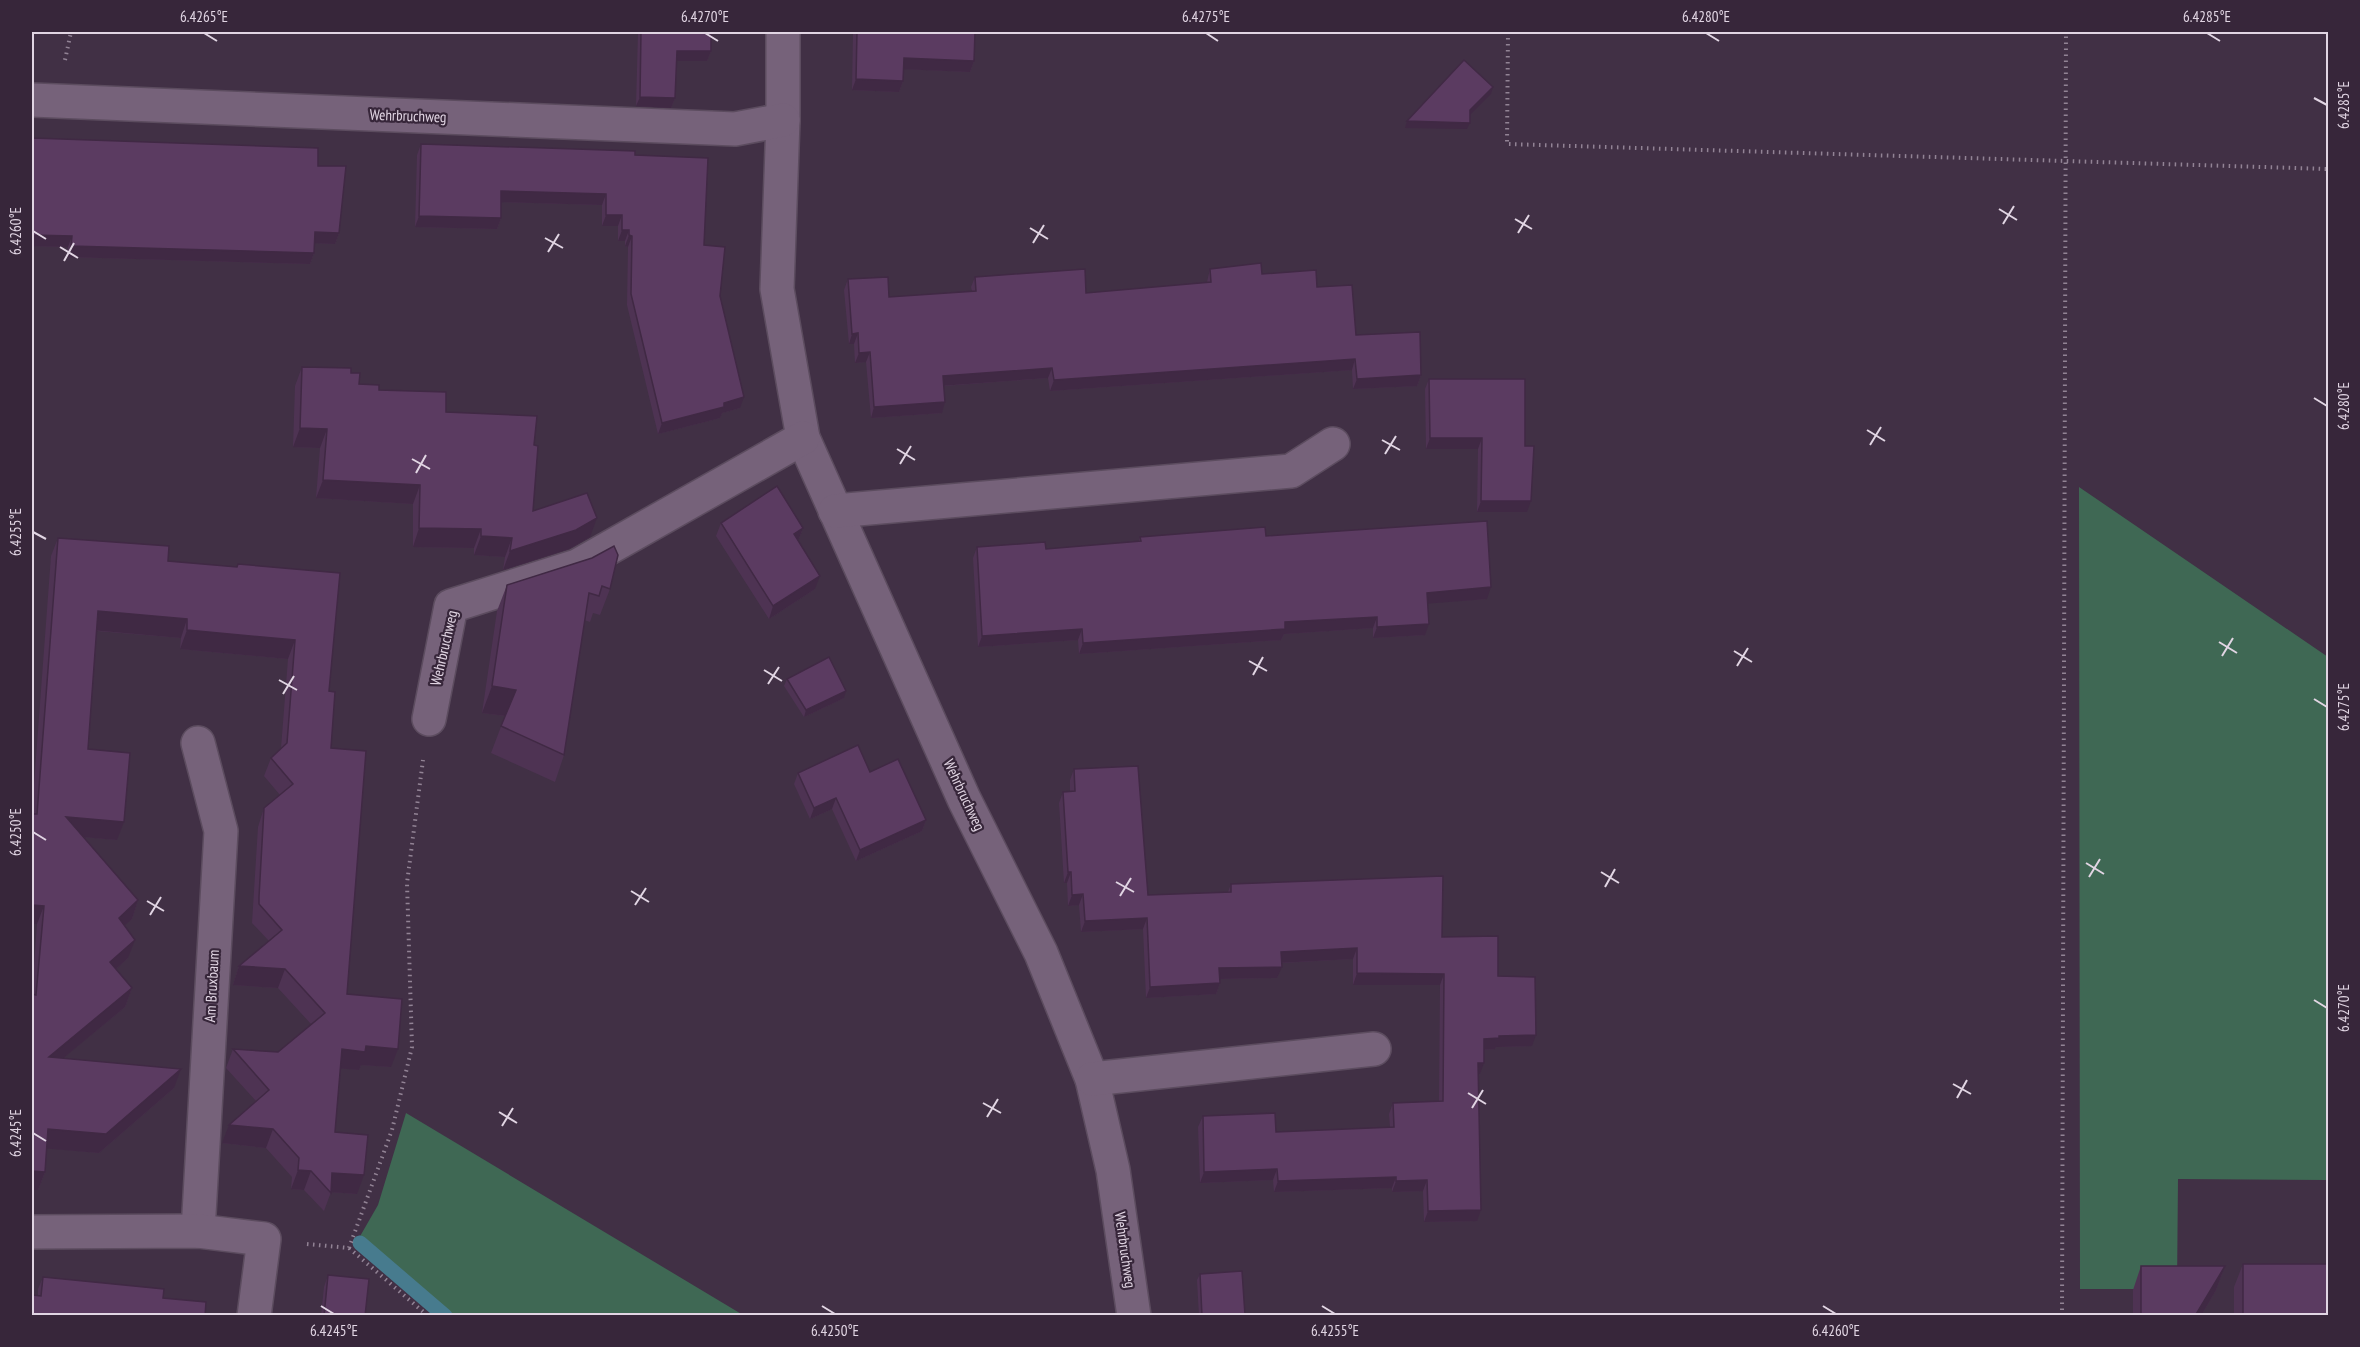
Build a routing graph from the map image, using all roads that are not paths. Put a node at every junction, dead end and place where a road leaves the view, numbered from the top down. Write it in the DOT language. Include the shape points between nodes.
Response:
graph roads {
  1 [pos="783,32"];
  2 [pos="32,100"];
  3 [pos="783,120"];
  4 [pos="803,438"];
  5 [pos="1333,444"];
  6 [pos="835,511"];
  7 [pos="429,719"];
  8 [pos="198,743"];
  9 [pos="1374,1049"];
  10 [pos="1092,1079"];
  11 [pos="198,1231"];
  12 [pos="32,1232"];
  13 [pos="254,1316"];
  14 [pos="1134,1316"];
  1 -- 3 [label="street, Wehrbruchweg"];
  2 -- 3 [label="street, Wehrbruchweg" via="735,129"];
  3 -- 4 [label="street, Wehrbruchweg" via="777,289"];
  4 -- 6 [label="street, Wehrbruchweg"];
  4 -- 7 [label="street, Wehrbruchweg" via="578,566 451,606"];
  5 -- 6 [label="street" via="1292,471"];
  6 -- 10 [label="street, Wehrbruchweg" via="964,799 1041,953"];
  8 -- 11 [label="street, Am Bruxbaum" via="221,831"];
  9 -- 10 [label="street"];
  10 -- 14 [label="street, Wehrbruchweg" via="1113,1170"];
  11 -- 12 [label="street"];
  11 -- 13 [label="street" via="264,1239"];
}
